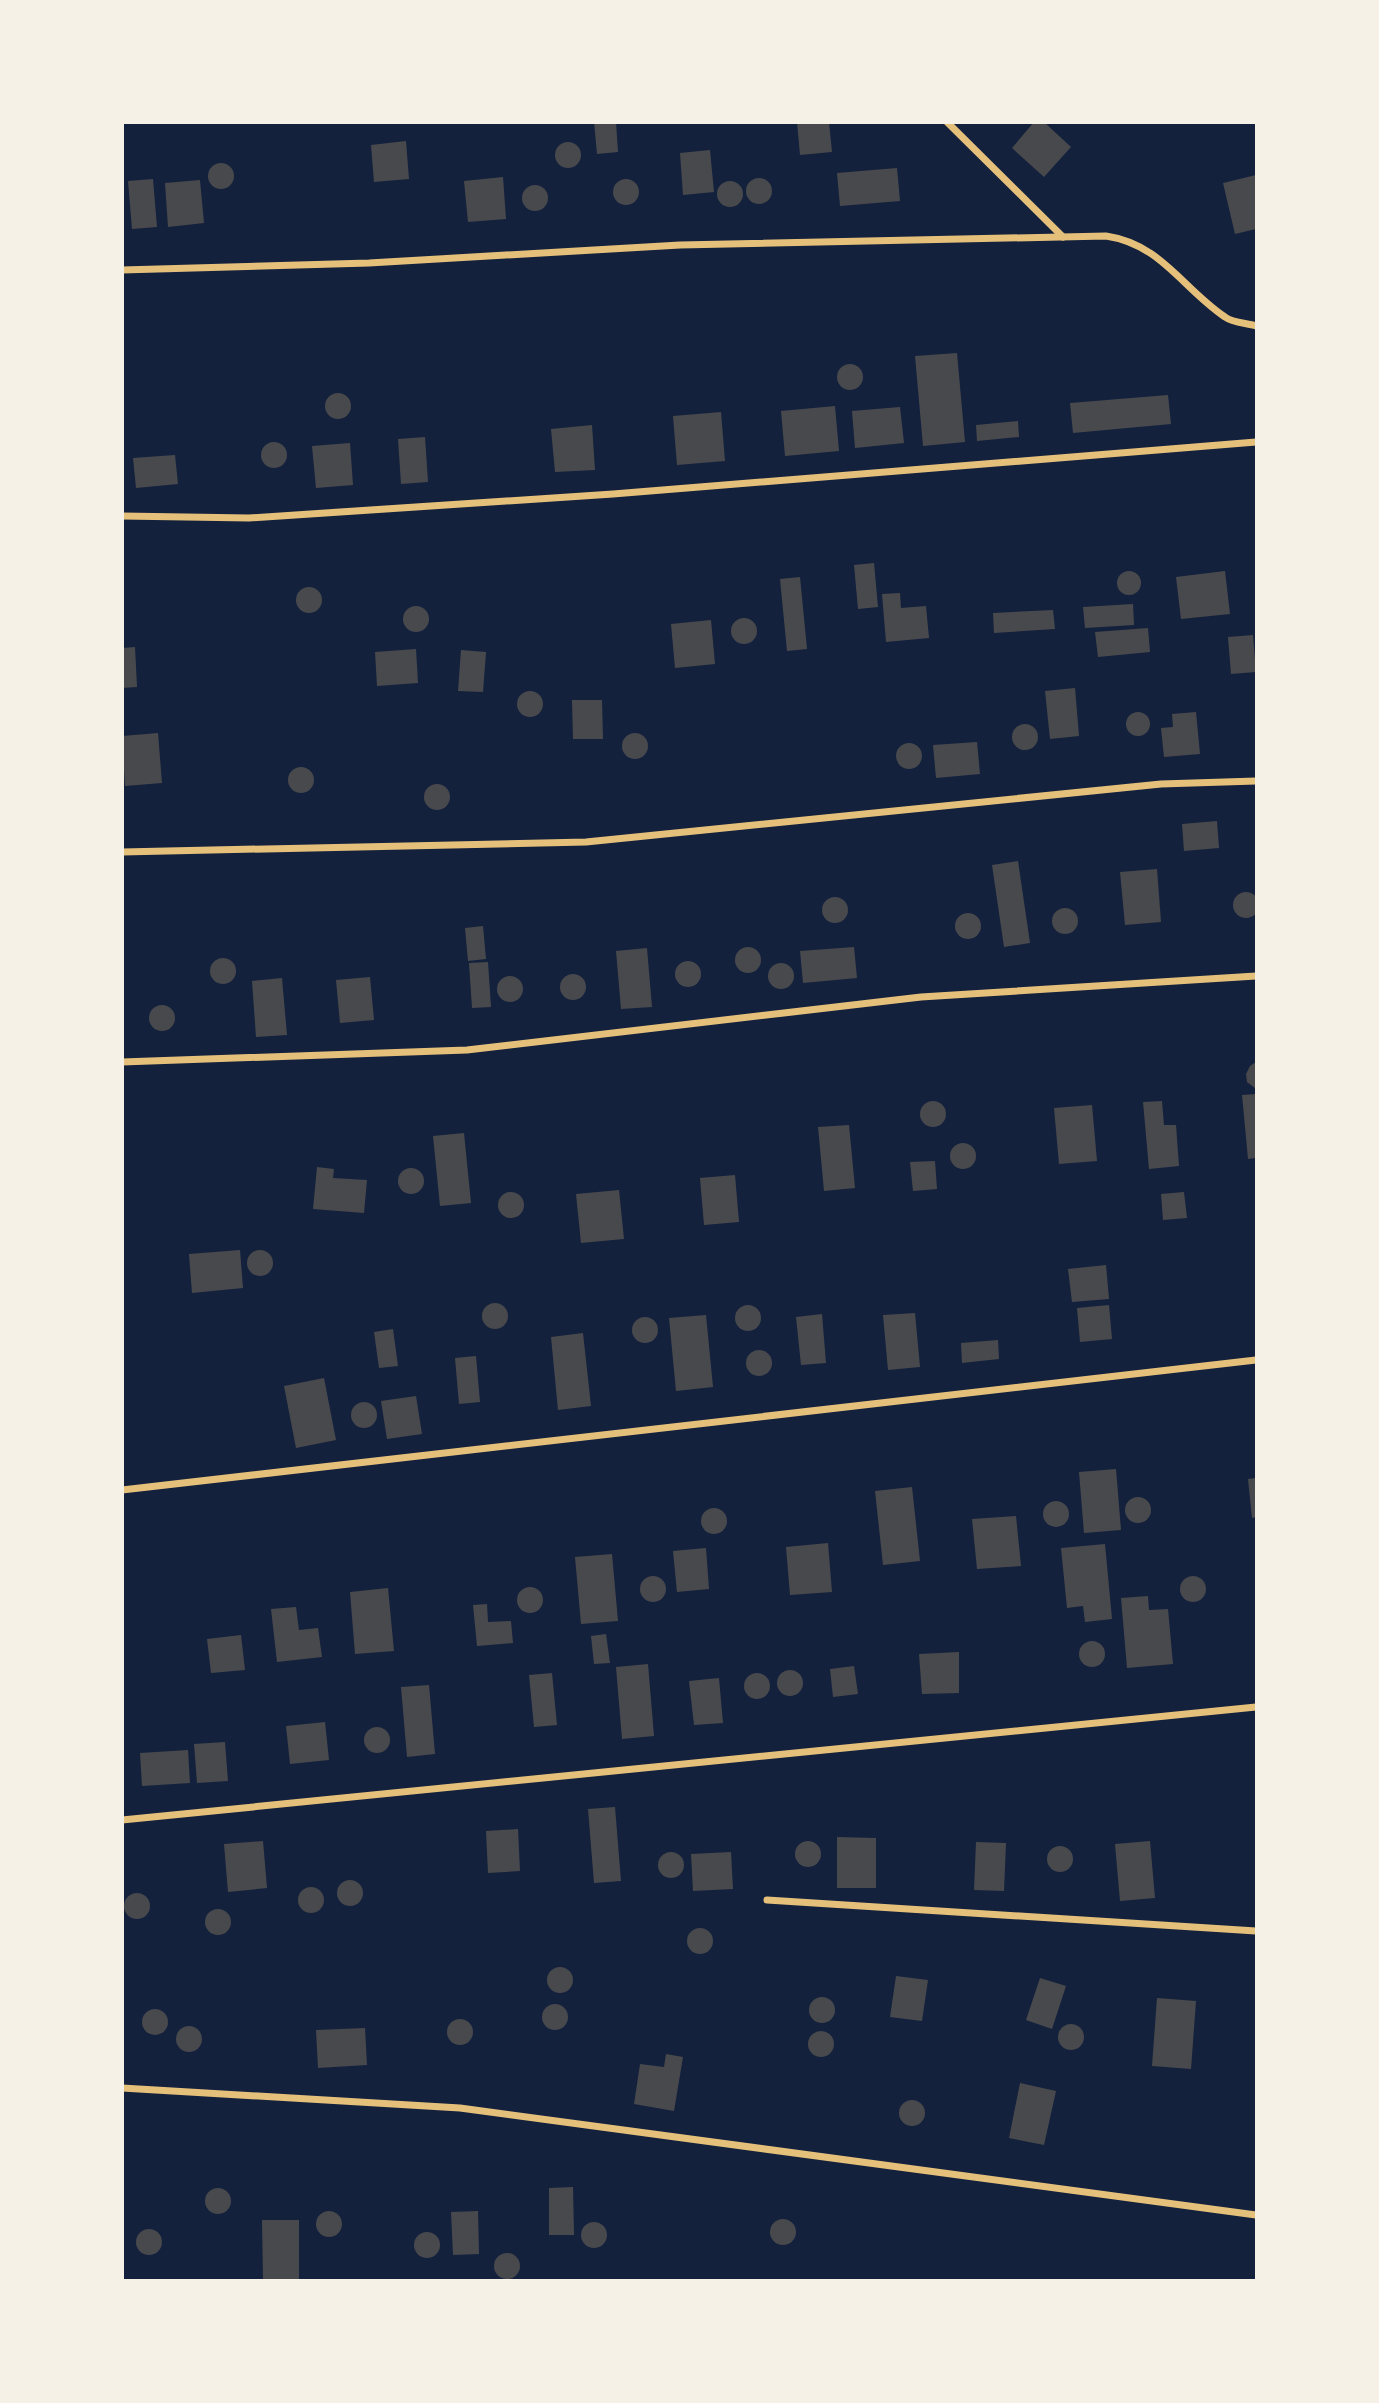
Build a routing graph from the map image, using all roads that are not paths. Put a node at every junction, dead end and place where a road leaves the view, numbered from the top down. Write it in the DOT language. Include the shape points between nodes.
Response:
graph roads {
  1 [pos="947,122"];
  2 [pos="1063,237"];
  3 [pos="122,270"];
  4 [pos="1256,326"];
  5 [pos="1256,442"];
  6 [pos="122,516"];
  7 [pos="1256,781"];
  8 [pos="122,852"];
  9 [pos="1256,976"];
  10 [pos="122,1062"];
  11 [pos="1256,1360"];
  12 [pos="122,1490"];
  13 [pos="1256,1707"];
  14 [pos="122,1820"];
  15 [pos="767,1900"];
  16 [pos="1256,1931"];
  17 [pos="122,2088"];
  18 [pos="1256,2215"];
  1 -- 2 [label="street"];
  2 -- 3 [label="street" via="680,244 369,263"];
  2 -- 4 [label="street" via="1130,240 1154,254 1227,319"];
  5 -- 6 [label="street" via="290,516"];
  7 -- 8 [label="street" via="1161,784 586,842"];
  9 -- 10 [label="street" via="921,997 467,1050"];
  11 -- 12 [label="street"];
  13 -- 14 [label="street"];
  15 -- 16 [label="street"];
  17 -- 18 [label="street" via="460,2108"];
}
